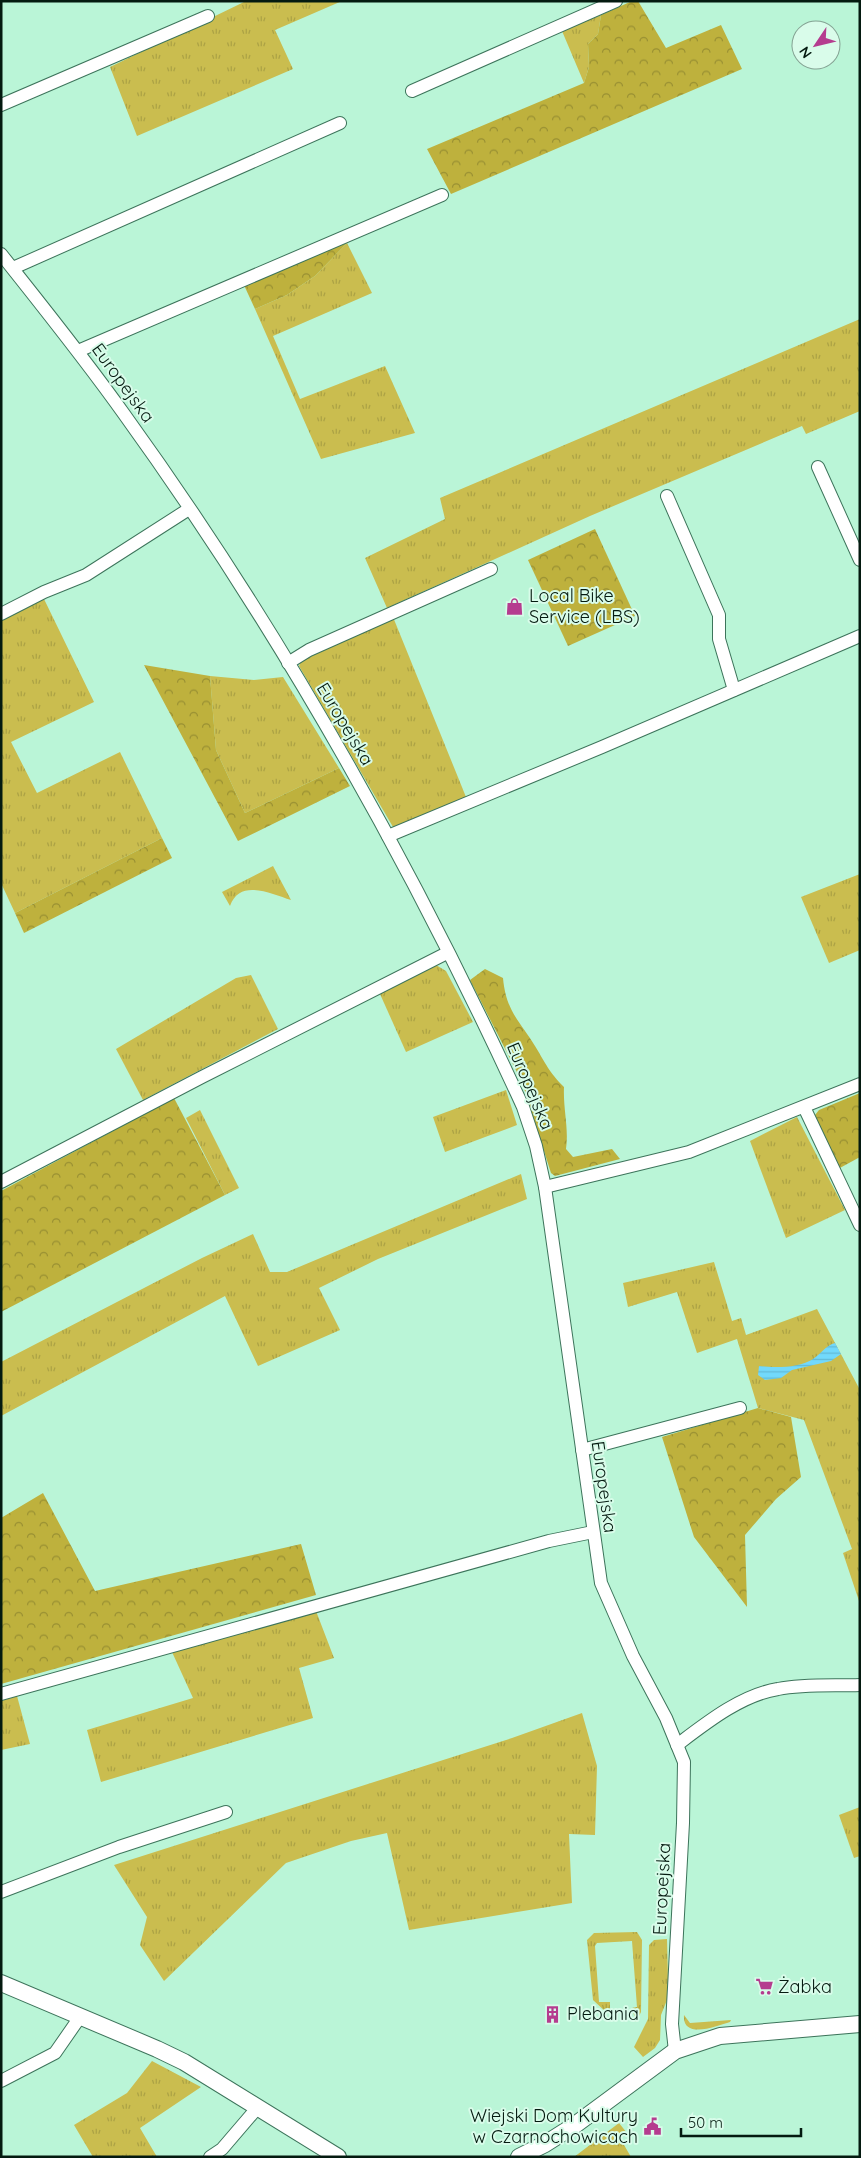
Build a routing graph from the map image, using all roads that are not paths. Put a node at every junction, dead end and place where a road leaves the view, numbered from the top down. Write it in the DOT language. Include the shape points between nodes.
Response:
graph roads {
  1 [pos="616,1"];
  2 [pos="208,16"];
  3 [pos="412,91"];
  4 [pos="1,105"];
  5 [pos="340,123"];
  6 [pos="442,195"];
  7 [pos="1,254"];
  8 [pos="12,268"];
  9 [pos="78,351"];
  10 [pos="818,467"];
  11 [pos="667,496"];
  12 [pos="189,509"];
  13 [pos="860,560"];
  14 [pos="490,569"];
  15 [pos="1,614"];
  16 [pos="860,636"];
  17 [pos="288,663"];
  18 [pos="734,690"];
  19 [pos="388,836"];
  20 [pos="447,953"];
  21 [pos="860,1084"];
  22 [pos="804,1107"];
  23 [pos="1,1182"];
  24 [pos="545,1187"];
  25 [pos="860,1225"];
  26 [pos="740,1408"];
  27 [pos="582,1450"];
  28 [pos="593,1532"];
  29 [pos="860,1685"];
  30 [pos="1,1694"];
  31 [pos="678,1745"];
  32 [pos="226,1812"];
  33 [pos="1,1892"];
  34 [pos="1,1983"];
  35 [pos="80,2017"];
  36 [pos="860,2024"];
  37 [pos="675,2051"];
  38 [pos="1,2081"];
  39 [pos="258,2107"];
  40 [pos="546,2151"];
  41 [pos="210,2157"];
  42 [pos="338,2157"];
  43 [pos="519,2157"];
  1 -- 3 [label="street"];
  2 -- 4 [label="street"];
  5 -- 8 [label="street"];
  6 -- 9 [label="street"];
  7 -- 8 [label="street, Europejska"];
  8 -- 9 [label="street, Europejska"];
  9 -- 12 [label="street, Europejska"];
  10 -- 13 [label="street"];
  11 -- 18 [label="street" via="719,615 719,639"];
  12 -- 15 [label="street" via="86,575"];
  12 -- 17 [label="street, Europejska"];
  14 -- 17 [label="street" via="309,650"];
  16 -- 18 [label="street"];
  17 -- 19 [label="street, Europejska"];
  18 -- 19 [label="street"];
  19 -- 20 [label="street, Europejska"];
  20 -- 23 [label="street"];
  20 -- 24 [label="street, Europejska" via="523,1107"];
  21 -- 22 [label="street"];
  22 -- 24 [label="street" via="689,1152"];
  22 -- 25 [label="street"];
  24 -- 27 [label="street, Europejska"];
  26 -- 27 [label="street"];
  27 -- 28 [label="street, Europejska"];
  28 -- 30 [label="street"];
  28 -- 31 [label="street, Europejska" via="601,1583"];
  29 -- 31 [label="street" via="778,1689 750,1698 702,1726"];
  31 -- 37 [label="street, Europejska" via="684,1762 685,1786 672,2024"];
  32 -- 33 [label="street" via="119,1847"];
  34 -- 35 [label="street"];
  35 -- 38 [label="street" via="55,2053"];
  35 -- 39 [label="street" via="157,2049"];
  36 -- 37 [label="street" via="720,2036"];
  37 -- 40 [label="street"];
  39 -- 41 [label="street"];
  39 -- 42 [label="street"];
  40 -- 43 [label="street"];
}
